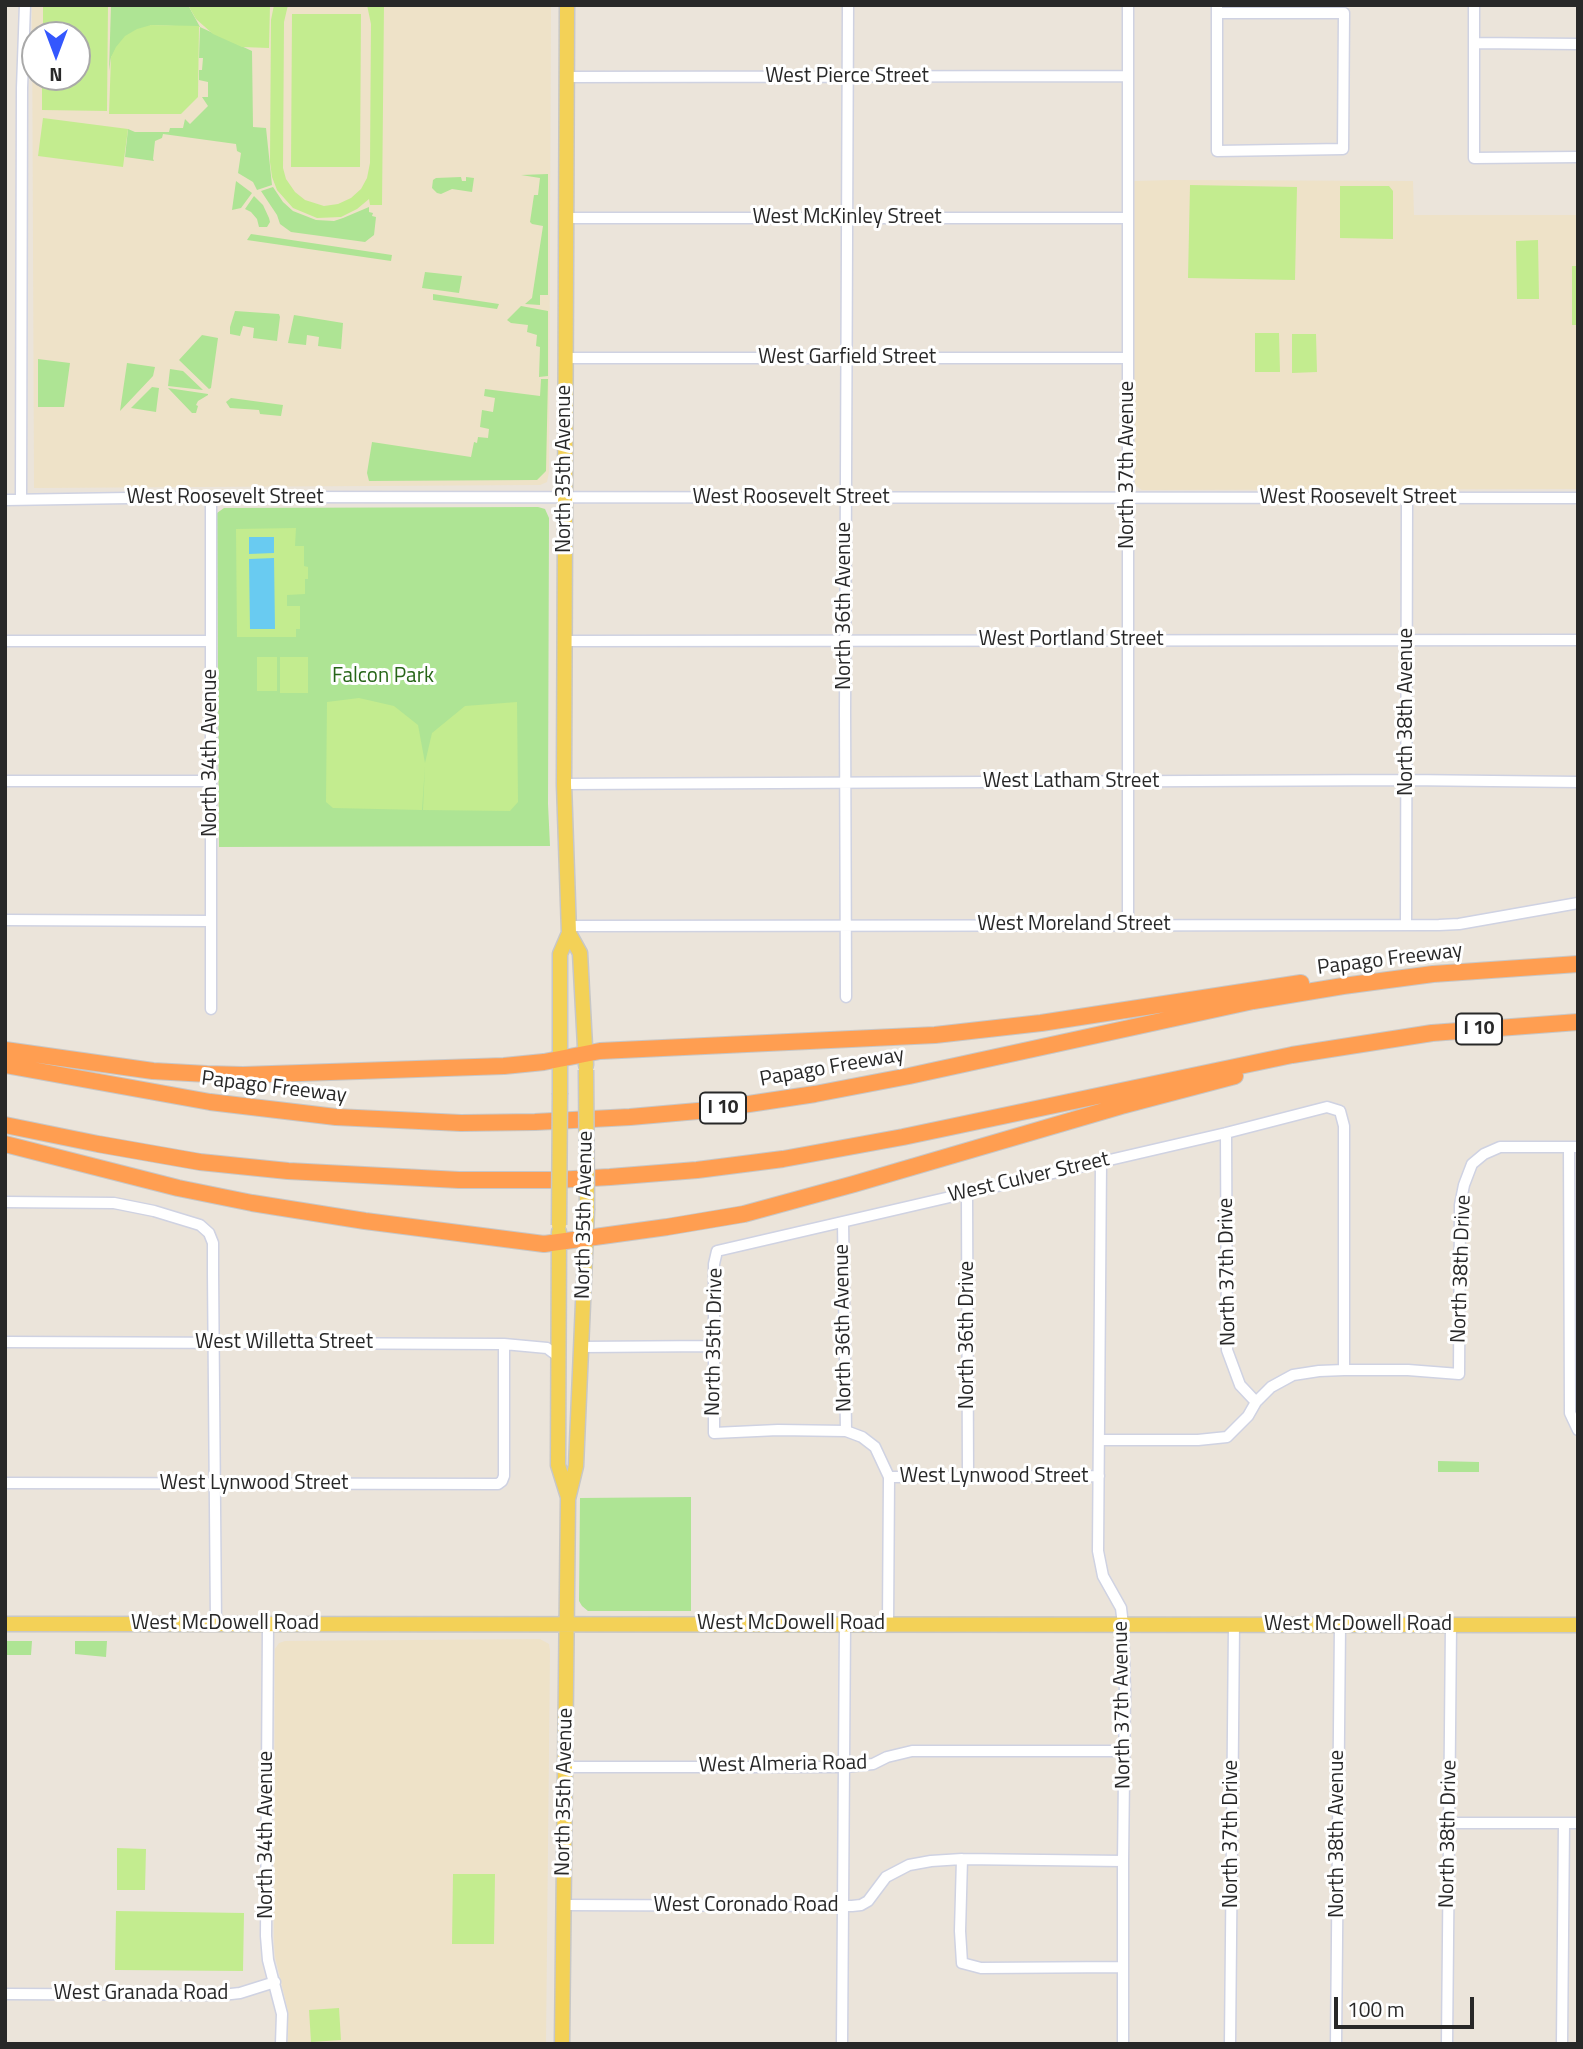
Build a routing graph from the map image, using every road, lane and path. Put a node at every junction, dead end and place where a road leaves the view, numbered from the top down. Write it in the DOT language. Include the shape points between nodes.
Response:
graph roads {
  1 [pos="25,5"];
  2 [pos="567,5"];
  3 [pos="848,5"];
  4 [pos="1128,5"];
  5 [pos="1474,5"];
  6 [pos="1217,9"];
  7 [pos="1474,43"];
  8 [pos="1578,44"];
  9 [pos="1128,76"];
  10 [pos="566,77"];
  11 [pos="848,77"];
  12 [pos="1578,157"];
  13 [pos="566,218"];
  14 [pos="848,218"];
  15 [pos="1128,218"];
  16 [pos="565,358"];
  17 [pos="847,358"];
  18 [pos="1128,358"];
  19 [pos="211,497"];
  20 [pos="1128,497"];
  21 [pos="566,498"];
  22 [pos="846,498"];
  23 [pos="1578,498"];
  24 [pos="5,499"];
  25 [pos="21,499"];
  26 [pos="1407,499"];
  27 [pos="846,640"];
  28 [pos="1128,640"];
  29 [pos="1407,640"];
  30 [pos="1578,640"];
  31 [pos="5,641"];
  32 [pos="211,641"];
  33 [pos="565,641"];
  34 [pos="1406,780"];
  35 [pos="5,781"];
  36 [pos="211,781"];
  37 [pos="846,782"];
  38 [pos="1578,782"];
  39 [pos="1128,783"];
  40 [pos="564,784"];
  41 [pos="1578,903"];
  42 [pos="5,920"];
  43 [pos="211,921"];
  44 [pos="1128,924"];
  45 [pos="845,925"];
  46 [pos="1406,925"];
  47 [pos="569,929"];
  48 [pos="1578,964"];
  49 [pos="1433,974"];
  50 [pos="846,997"];
  51 [pos="211,1009"];
  52 [pos="1578,1022"];
  53 [pos="1380,1041"];
  54 [pos="5,1051"];
  55 [pos="586,1054"];
  56 [pos="5,1065"];
  57 [pos="560,1066"];
  58 [pos="5,1125"];
  59 [pos="1226,1133"];
  60 [pos="5,1144"];
  61 [pos="1573,1147"];
  62 [pos="1101,1162"];
  63 [pos="968,1193"];
  64 [pos="5,1202"];
  65 [pos="842,1222"];
  66 [pos="587,1232"];
  67 [pos="559,1242"];
  68 [pos="717,1251"];
  69 [pos="5,1342"];
  70 [pos="214,1343"];
  71 [pos="504,1344"];
  72 [pos="714,1346"];
  73 [pos="582,1347"];
  74 [pos="559,1357"];
  75 [pos="1344,1370"];
  76 [pos="1256,1402"];
  77 [pos="1578,1430"];
  78 [pos="846,1431"];
  79 [pos="1100,1440"];
  80 [pos="1099,1476"];
  81 [pos="889,1477"];
  82 [pos="968,1478"];
  83 [pos="5,1483"];
  84 [pos="216,1484"];
  85 [pos="568,1499"];
  86 [pos="5,1624"];
  87 [pos="216,1624"];
  88 [pos="268,1624"];
  89 [pos="567,1624"];
  90 [pos="845,1624"];
  91 [pos="888,1624"];
  92 [pos="1123,1625"];
  93 [pos="1234,1625"];
  94 [pos="1340,1625"];
  95 [pos="1451,1625"];
  96 [pos="1578,1625"];
  97 [pos="1125,1751"];
  98 [pos="565,1767"];
  99 [pos="845,1767"];
  100 [pos="1448,1823"];
  101 [pos="1564,1823"];
  102 [pos="1578,1823"];
  103 [pos="962,1858"];
  104 [pos="1123,1861"];
  105 [pos="563,1905"];
  106 [pos="844,1906"];
  107 [pos="1124,1968"];
  108 [pos="275,1982"];
  109 [pos="5,1994"];
  110 [pos="281,2044"];
  111 [pos="562,2044"];
  112 [pos="842,2044"];
  113 [pos="1123,2044"];
  114 [pos="1230,2044"];
  115 [pos="1336,2044"];
  116 [pos="1447,2044"];
  117 [pos="1562,2044"];
  1 -- 25 [label="street"];
  2 -- 10 [label="main road, North 35th Avenue"];
  3 -- 11 [label="street, North 36th Avenue"];
  4 -- 9 [label="street, North 37th Avenue"];
  5 -- 7 [label="street"];
  6 -- 6 [label="street" via="1344,13 1343,149 1217,151"];
  7 -- 8 [label="street"];
  7 -- 12 [label="street" via="1474,158"];
  9 -- 11 [label="street, West Pierce Street"];
  9 -- 15 [label="street, North 37th Avenue"];
  10 -- 11 [label="street, West Pierce Street"];
  10 -- 13 [label="main road, North 35th Avenue"];
  11 -- 14 [label="street, North 36th Avenue"];
  13 -- 14 [label="street, West McKinley Street"];
  13 -- 16 [label="main road, North 35th Avenue"];
  14 -- 15 [label="street, West McKinley Street"];
  14 -- 17 [label="street, North 36th Avenue"];
  15 -- 18 [label="street, North 37th Avenue"];
  16 -- 17 [label="street, West Garfield Street"];
  16 -- 21 [label="main road, North 35th Avenue"];
  17 -- 18 [label="street, West Garfield Street"];
  17 -- 22 [label="street, North 36th Avenue"];
  18 -- 20 [label="street, North 37th Avenue"];
  19 -- 21 [label="street, West Roosevelt Street"];
  19 -- 25 [label="street, West Roosevelt Street"];
  19 -- 32 [label="street, North 34th Avenue"];
  20 -- 22 [label="street, West Roosevelt Street"];
  20 -- 26 [label="street, West Roosevelt Street"];
  20 -- 28 [label="street, North 37th Avenue"];
  21 -- 22 [label="street, West Roosevelt Street"];
  21 -- 33 [label="main road, North 35th Avenue"];
  22 -- 27 [label="street, North 36th Avenue"];
  23 -- 26 [label="street, West Roosevelt Street"];
  24 -- 25 [label="street, West Roosevelt Street"];
  26 -- 29 [label="street, North 38th Avenue"];
  27 -- 28 [label="street, West Portland Street"];
  27 -- 33 [label="street, West Portland Street"];
  27 -- 37 [label="street, North 36th Avenue"];
  28 -- 29 [label="street, West Portland Street"];
  28 -- 39 [label="street, North 37th Avenue"];
  29 -- 30 [label="street, West Portland Street"];
  29 -- 34 [label="street, North 38th Avenue"];
  31 -- 32 [label="street"];
  32 -- 36 [label="street, North 34th Avenue"];
  33 -- 40 [label="main road, North 35th Avenue"];
  34 -- 38 [label="street, West Latham Street"];
  34 -- 39 [label="street, West Latham Street"];
  34 -- 46 [label="street, North 38th Avenue"];
  35 -- 36 [label="street"];
  36 -- 43 [label="street, North 34th Avenue"];
  37 -- 39 [label="street, West Latham Street"];
  37 -- 40 [label="street, West Latham Street"];
  37 -- 45 [label="street, North 36th Avenue"];
  39 -- 44 [label="street, North 37th Avenue"];
  40 -- 47 [label="main road, North 35th Avenue"];
  41 -- 46 [label="street, West Moreland Street" via="1459,924"];
  42 -- 43 [label="street"];
  43 -- 51 [label="street, North 34th Avenue"];
  44 -- 45 [label="street, West Moreland Street"];
  44 -- 46 [label="street, West Moreland Street"];
  45 -- 47 [label="street, West Moreland Street"];
  45 -- 50 [label="street, North 36th Avenue"];
  47 -- 55 [label="main road, North 35th Avenue" via="580,953"];
  47 -- 57 [label="main road, North 35th Avenue" via="560,954"];
  48 -- 49 [label="highway, Papago Freeway / I 10"];
  49 -- 55 [label="highway" via="1286,984 935,1035"];
  49 -- 56 [label="highway, Papago Freeway / I 10" via="1253,1001 815,1094 617,1118 461,1123 336,1117 197,1101"];
  52 -- 53 [label="highway, I 10"];
  53 -- 58 [label="highway, I 10" via="1200,1073 903,1138 783,1159 610,1177 459,1180 288,1171 201,1162"];
  53 -- 66 [label="highway" via="1248,1072 744,1213"];
  54 -- 57 [label="highway" via="153,1071 231,1075"];
  55 -- 57 [label="highway"];
  55 -- 66 [label="main road, North 35th Avenue, bridge"];
  57 -- 67 [label="main road, North 35th Avenue, bridge"];
  59 -- 62 [label="street, West Culver Street"];
  59 -- 75 [label="street, West Culver Street" via="1327,1107 1340,1111 1344,1126"];
  59 -- 76 [label="street, North 37th Drive" via="1227,1350 1240,1385"];
  60 -- 67 [label="highway" via="252,1203 404,1227"];
  61 -- 75 [label="street, North 38th Drive" via="1500,1147 1472,1164 1460,1205 1459,1374"];
  61 -- 77 [label="street" via="1570,1413"];
  62 -- 63 [label="street, West Culver Street"];
  62 -- 79 [label="street, North 37th Avenue"];
  63 -- 65 [label="street, West Culver Street"];
  63 -- 82 [label="street, North 36th Drive"];
  64 -- 70 [label="street" via="114,1203 200,1225 213,1243"];
  65 -- 68 [label="street, West Culver Street"];
  65 -- 78 [label="street, North 36th Avenue"];
  66 -- 67 [label="highway"];
  66 -- 73 [label="main road, North 35th Avenue"];
  67 -- 74 [label="main road, North 35th Avenue"];
  68 -- 72 [label="street, North 35th Drive"];
  69 -- 70 [label="street, West Willetta Street"];
  70 -- 71 [label="street, West Willetta Street"];
  70 -- 84 [label="street"];
  71 -- 74 [label="street, West Willetta Street" via="547,1348"];
  71 -- 84 [label="street, West Lynwood Street" via="504,1476 498,1484"];
  72 -- 73 [label="street"];
  72 -- 78 [label="street, North 35th Drive" via="714,1433"];
  73 -- 85 [label="main road, North 35th Avenue" via="576,1466"];
  74 -- 85 [label="main road, North 35th Avenue" via="558,1465"];
  75 -- 76 [label="street" via="1293,1375"];
  76 -- 79 [label="street" via="1227,1437"];
  78 -- 81 [label="street, North 36th Avenue" via="875,1447"];
  79 -- 80 [label="street, North 37th Avenue"];
  80 -- 82 [label="street, West Lynwood Street"];
  80 -- 92 [label="street, North 37th Avenue" via="1100,1564 1121,1608"];
  81 -- 82 [label="street, West Lynwood Street"];
  81 -- 91 [label="street, North 36th Avenue"];
  83 -- 84 [label="street, West Lynwood Street"];
  84 -- 87 [label="street"];
  85 -- 89 [label="main road, North 35th Avenue"];
  86 -- 87 [label="main road, West McDowell Road"];
  87 -- 88 [label="main road, West McDowell Road"];
  88 -- 89 [label="main road, West McDowell Road"];
  88 -- 108 [label="street, North 34th Avenue" via="266,1936"];
  89 -- 90 [label="main road, West McDowell Road"];
  89 -- 98 [label="main road, North 35th Avenue"];
  90 -- 91 [label="main road, West McDowell Road"];
  90 -- 99 [label="street"];
  91 -- 92 [label="main road, West McDowell Road"];
  92 -- 93 [label="main road, West McDowell Road"];
  92 -- 97 [label="street, North 37th Avenue"];
  93 -- 94 [label="main road, West McDowell Road"];
  93 -- 114 [label="street, North 37th Drive"];
  94 -- 95 [label="main road, West McDowell Road"];
  94 -- 115 [label="street, North 38th Avenue"];
  95 -- 96 [label="main road, West McDowell Road"];
  95 -- 100 [label="street, North 38th Drive"];
  97 -- 99 [label="street, West Almeria Road" via="912,1751 873,1764"];
  97 -- 104 [label="street, North 37th Avenue"];
  98 -- 99 [label="street, West Almeria Road"];
  98 -- 105 [label="main road, North 35th Avenue"];
  99 -- 106 [label="street"];
  100 -- 101 [label="street"];
  100 -- 116 [label="street, North 38th Drive"];
  101 -- 102 [label="street"];
  101 -- 117 [label="street"];
  103 -- 104 [label="street, West Coronado Road"];
  103 -- 106 [label="street, West Coronado Road" via="908,1865 886,1877 868,1901"];
  103 -- 107 [label="street" via="962,1963 981,1968"];
  104 -- 107 [label="street, North 37th Avenue"];
  105 -- 106 [label="street, West Coronado Road"];
  105 -- 111 [label="main road, North 35th Avenue"];
  106 -- 112 [label="street"];
  107 -- 113 [label="street, North 37th Avenue"];
  108 -- 109 [label="street, West Granada Road" via="222,1994"];
  108 -- 110 [label="street, North 34th Avenue" via="282,2014"];
}
